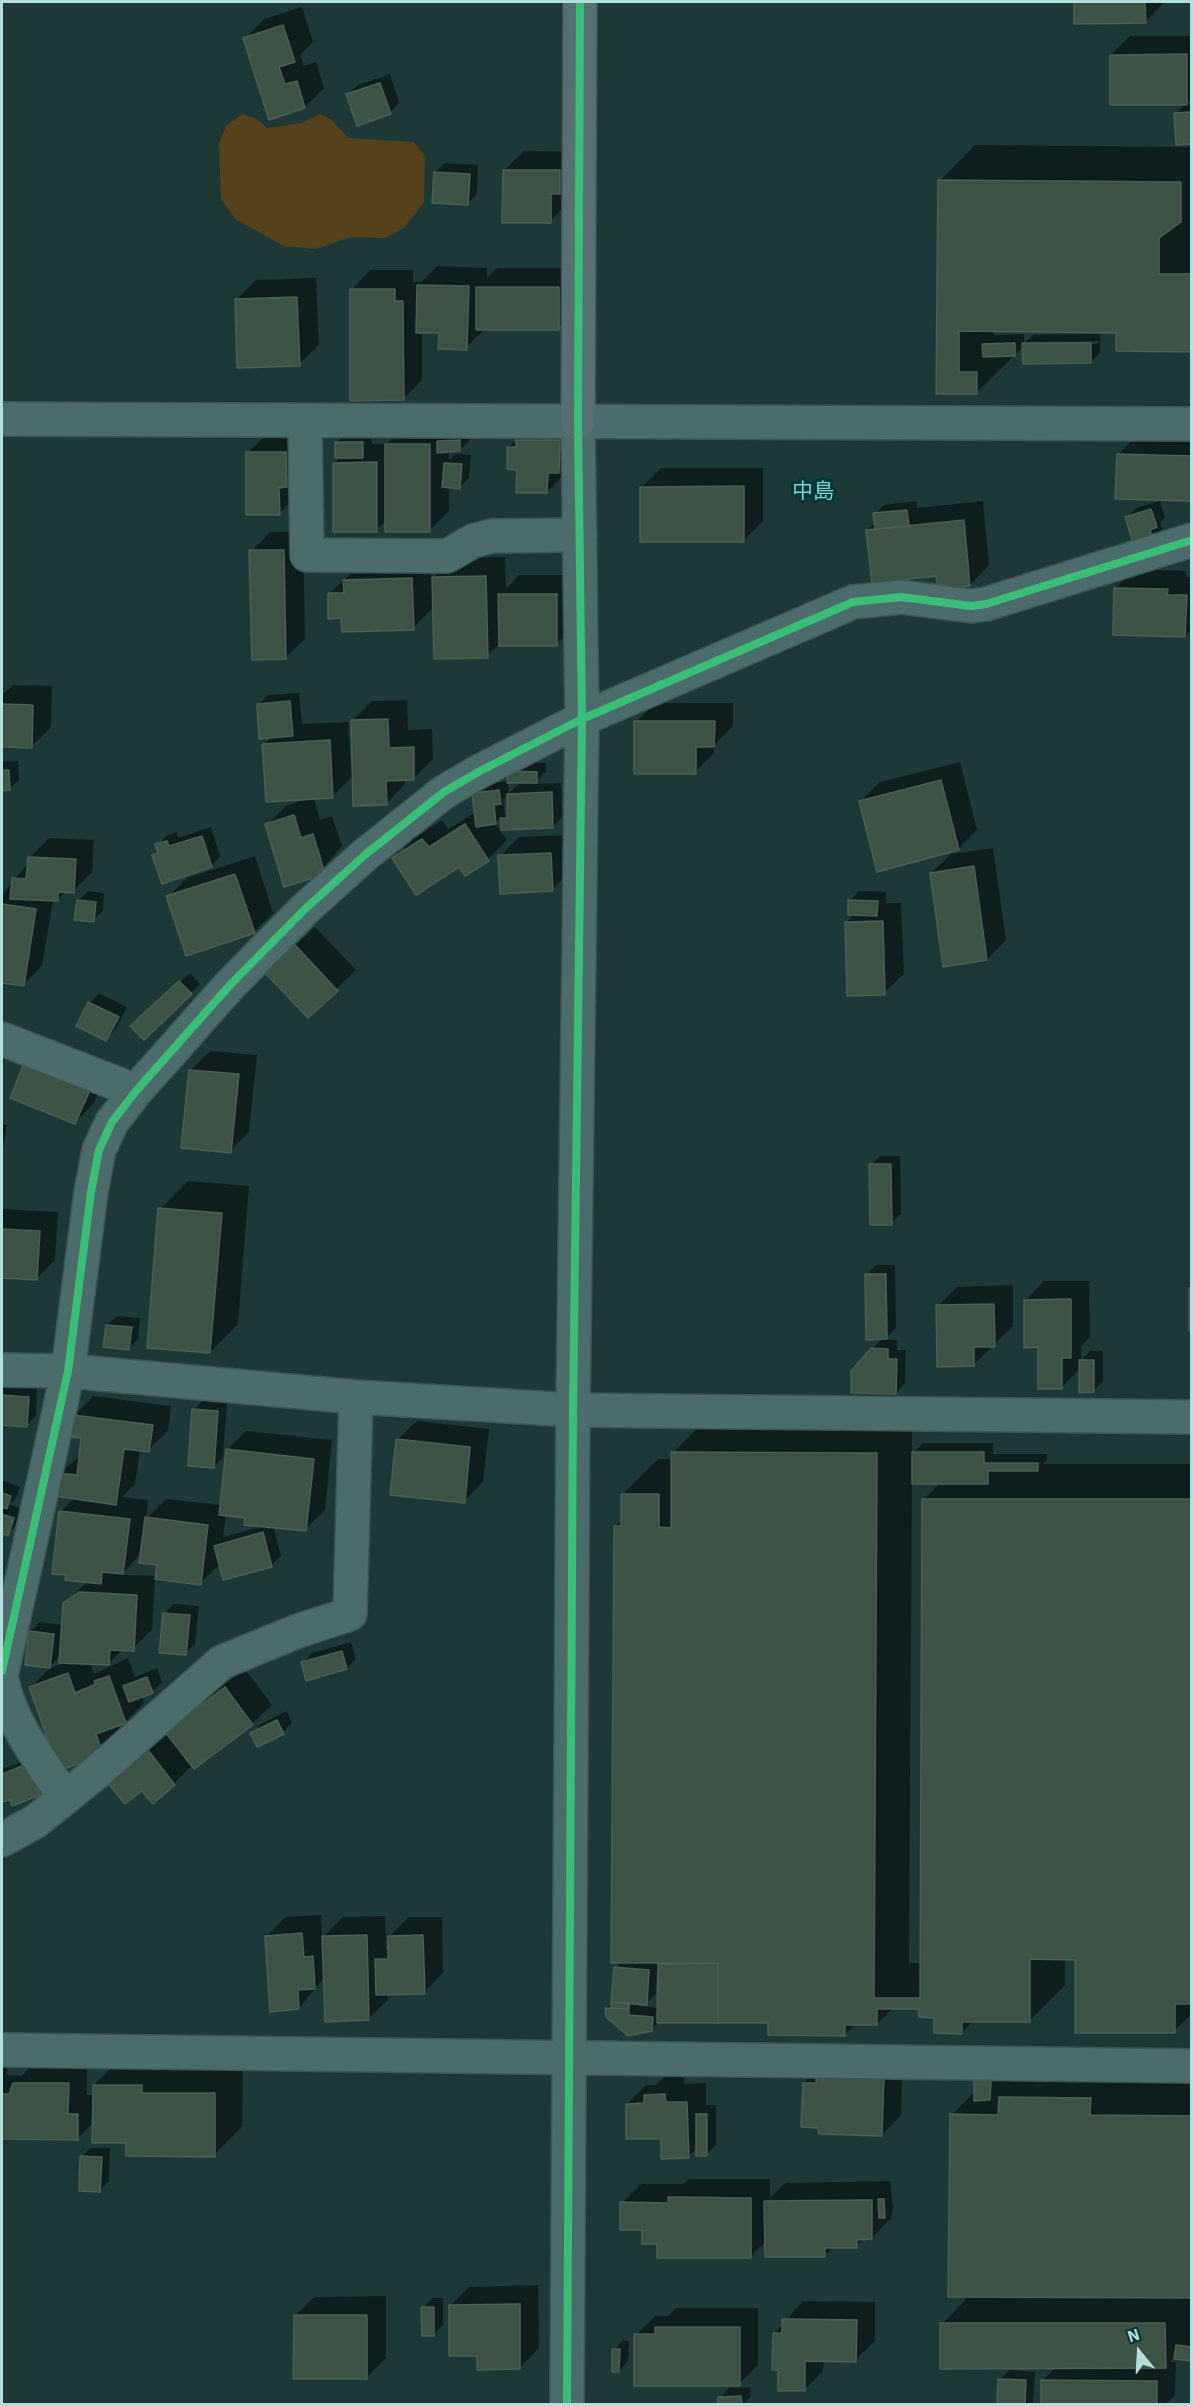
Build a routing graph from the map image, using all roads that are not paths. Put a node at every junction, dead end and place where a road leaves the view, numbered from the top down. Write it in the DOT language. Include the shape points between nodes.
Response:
graph roads {
  1 [pos="580,2"];
  2 [pos="2,419"];
  3 [pos="305,421"];
  4 [pos="578,423"];
  5 [pos="1191,424"];
  6 [pos="580,535"];
  7 [pos="1191,540"];
  8 [pos="582,718"];
  9 [pos="2,1039"];
  10 [pos="136,1091"];
  11 [pos="2,1370"];
  12 [pos="68,1371"];
  13 [pos="356,1396"];
  14 [pos="573,1410"];
  15 [pos="1191,1417"];
  16 [pos="2,1671"];
  17 [pos="2,1681"];
  18 [pos="65,1798"];
  19 [pos="2,1840"];
  20 [pos="2,2050"];
  21 [pos="570,2057"];
  22 [pos="1191,2066"];
  23 [pos="567,2404"];
  1 -- 4 [label="street"];
  2 -- 3 [label="street"];
  3 -- 4 [label="street"];
  3 -- 6 [label="street" via="307,555 447,556 491,536"];
  4 -- 5 [label="street"];
  4 -- 6 [label="street"];
  6 -- 8 [label="street"];
  7 -- 8 [label="street" via="986,604 971,606 901,597 853,602"];
  8 -- 10 [label="street" via="444,792 366,854 267,946"];
  8 -- 14 [label="street"];
  9 -- 10 [label="street"];
  10 -- 12 [label="street" via="112,1122 99,1150"];
  11 -- 12 [label="street"];
  12 -- 13 [label="street"];
  12 -- 16 [label="street"];
  13 -- 14 [label="street"];
  13 -- 18 [label="street" via="350,1614 222,1662"];
  14 -- 15 [label="street"];
  14 -- 21 [label="street"];
  17 -- 18 [label="street" via="5,1699 22,1731"];
  18 -- 19 [label="street" via="36,1821"];
  20 -- 21 [label="street"];
  21 -- 22 [label="street"];
  21 -- 23 [label="street"];
}
